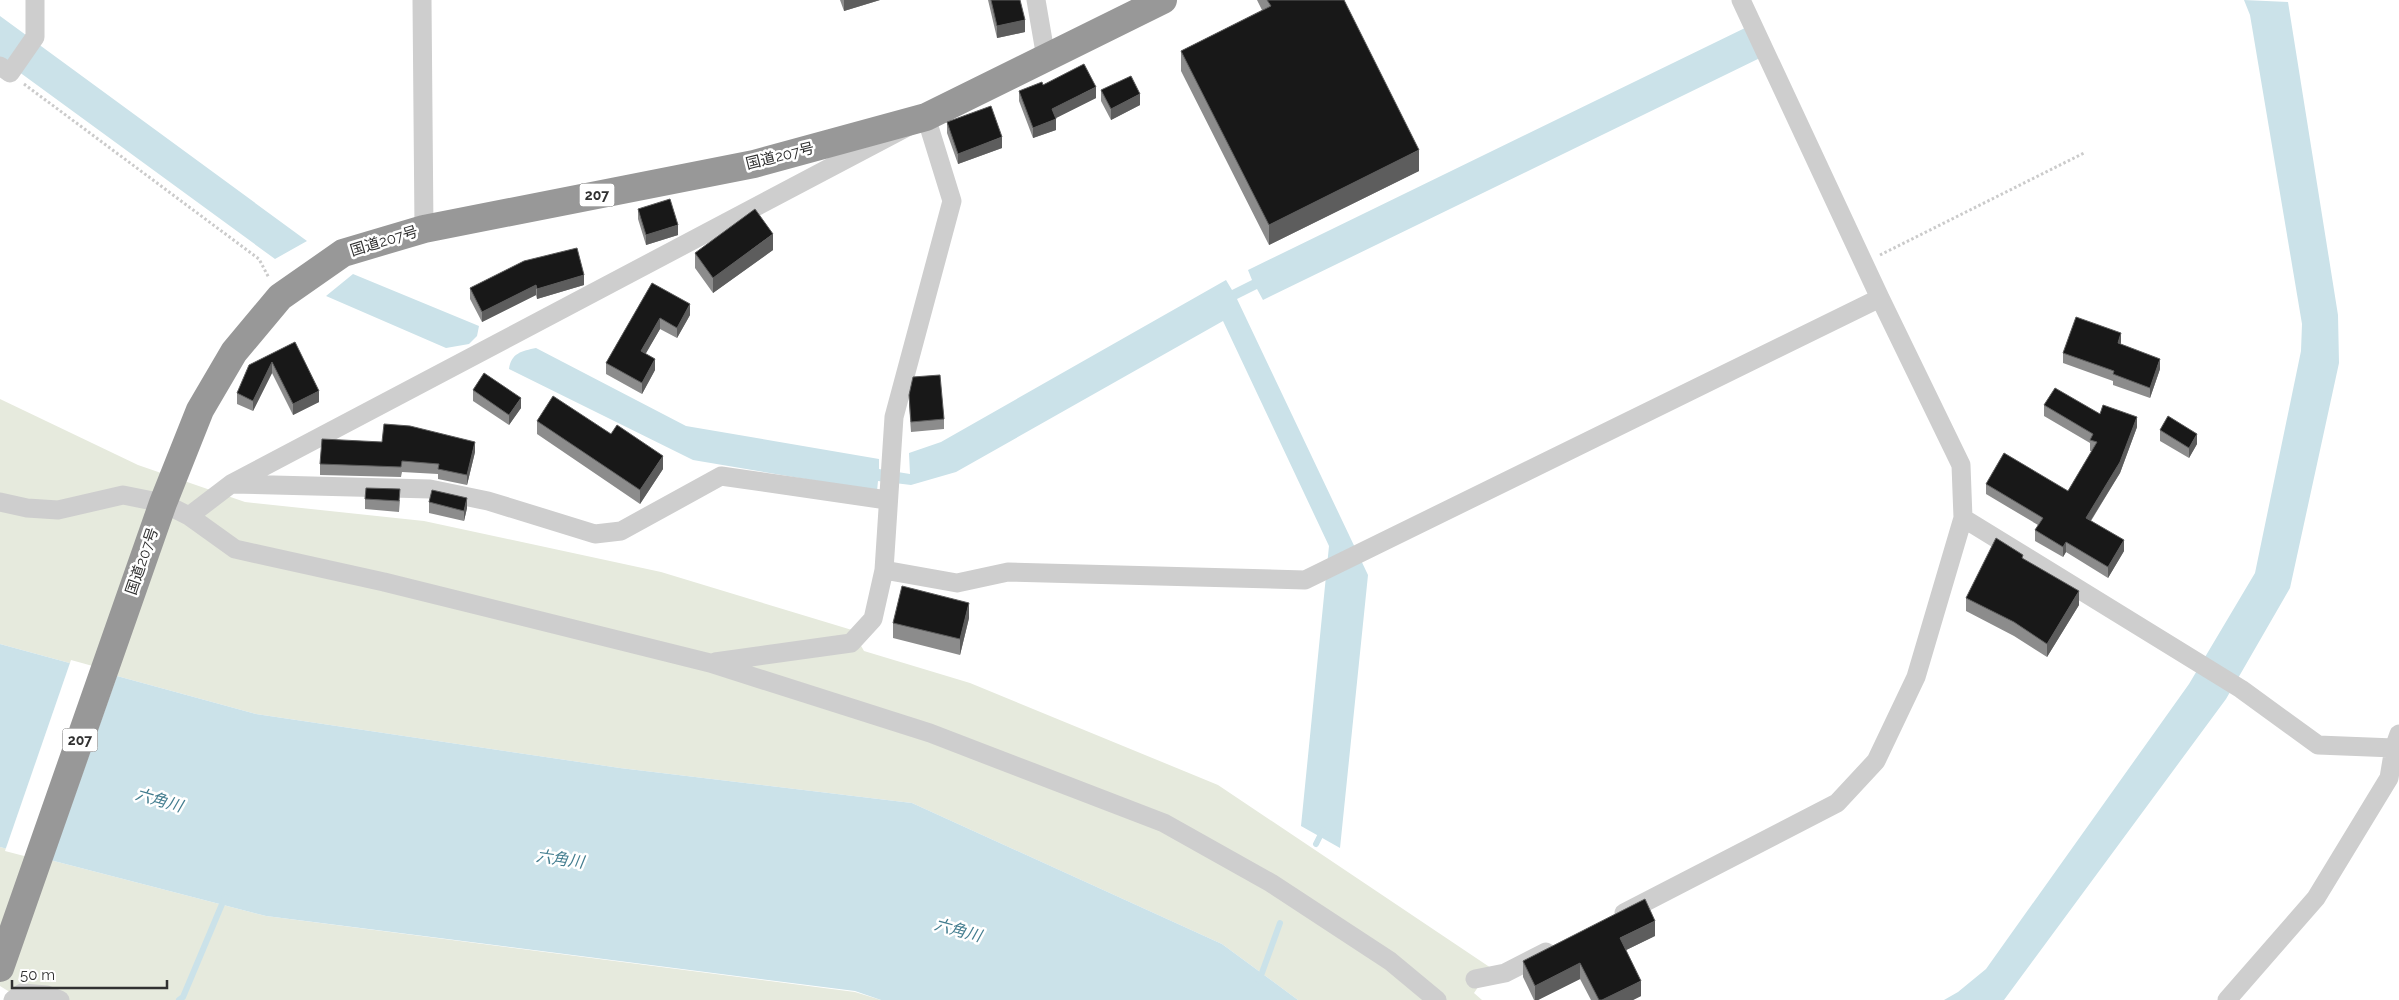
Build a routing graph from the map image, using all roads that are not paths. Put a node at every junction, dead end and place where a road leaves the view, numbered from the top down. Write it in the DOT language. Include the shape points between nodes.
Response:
graph roads {
  1 [pos="35,0"];
  2 [pos="422,0"];
  3 [pos="1036,0"];
  4 [pos="1163,0"];
  5 [pos="1741,0"];
  6 [pos="1046,58"];
  7 [pos="5,70"];
  8 [pos="926,117"];
  9 [pos="424,229"];
  10 [pos="1880,298"];
  11 [pos="231,484"];
  12 [pos="889,484"];
  13 [pos="0,502"];
  14 [pos="158,515"];
  15 [pos="189,516"];
  16 [pos="1963,518"];
  17 [pos="884,570"];
  18 [pos="710,663"];
  19 [pos="2396,741"];
  20 [pos="1612,919"];
  21 [pos="1558,946"];
  22 [pos="2,960"];
  23 [pos="1475,979"];
  24 [pos="13,1000"];
  25 [pos="60,1000"];
  26 [pos="1437,1000"];
  27 [pos="2227,1000"];
  1 -- 7 [label="street" via="35,37"];
  2 -- 9 [label="street"];
  3 -- 6 [label="street"];
  4 -- 6 [label="highway, 国道207号 / 207"];
  5 -- 10 [label="street"];
  6 -- 8 [label="highway, 国道207号 / 207"];
  8 -- 9 [label="highway, 国道207号 / 207" via="754,164"];
  8 -- 11 [label="street"];
  8 -- 12 [label="street" via="952,201 894,417"];
  9 -- 14 [label="highway, 国道207号 / 207" via="343,253 280,297 234,352 200,410"];
  10 -- 16 [label="street" via="1961,465"];
  10 -- 17 [label="street" via="1305,580 1008,572 957,583"];
  11 -- 12 [label="street" via="430,489 488,501 595,534 622,531 721,476"];
  11 -- 15 [label="street"];
  12 -- 17 [label="street"];
  13 -- 14 [label="street" via="58,510 123,495"];
  14 -- 15 [label="street"];
  14 -- 22 [label="highway, 国道207号 / 207"];
  15 -- 18 [label="street" via="235,549 384,582"];
  16 -- 19 [label="street" via="2241,689 2318,745"];
  16 -- 20 [label="street" via="1916,677 1876,761 1837,803"];
  17 -- 18 [label="street" via="873,619 851,643"];
  18 -- 26 [label="street" via="930,733 1164,823 1271,883 1390,961"];
  19 -- 27 [label="street" via="2389,778 2316,898"];
  21 -- 23 [label="street" via="1505,973"];
  24 -- 25 [label="street" via="22,993 47,995"];
}
